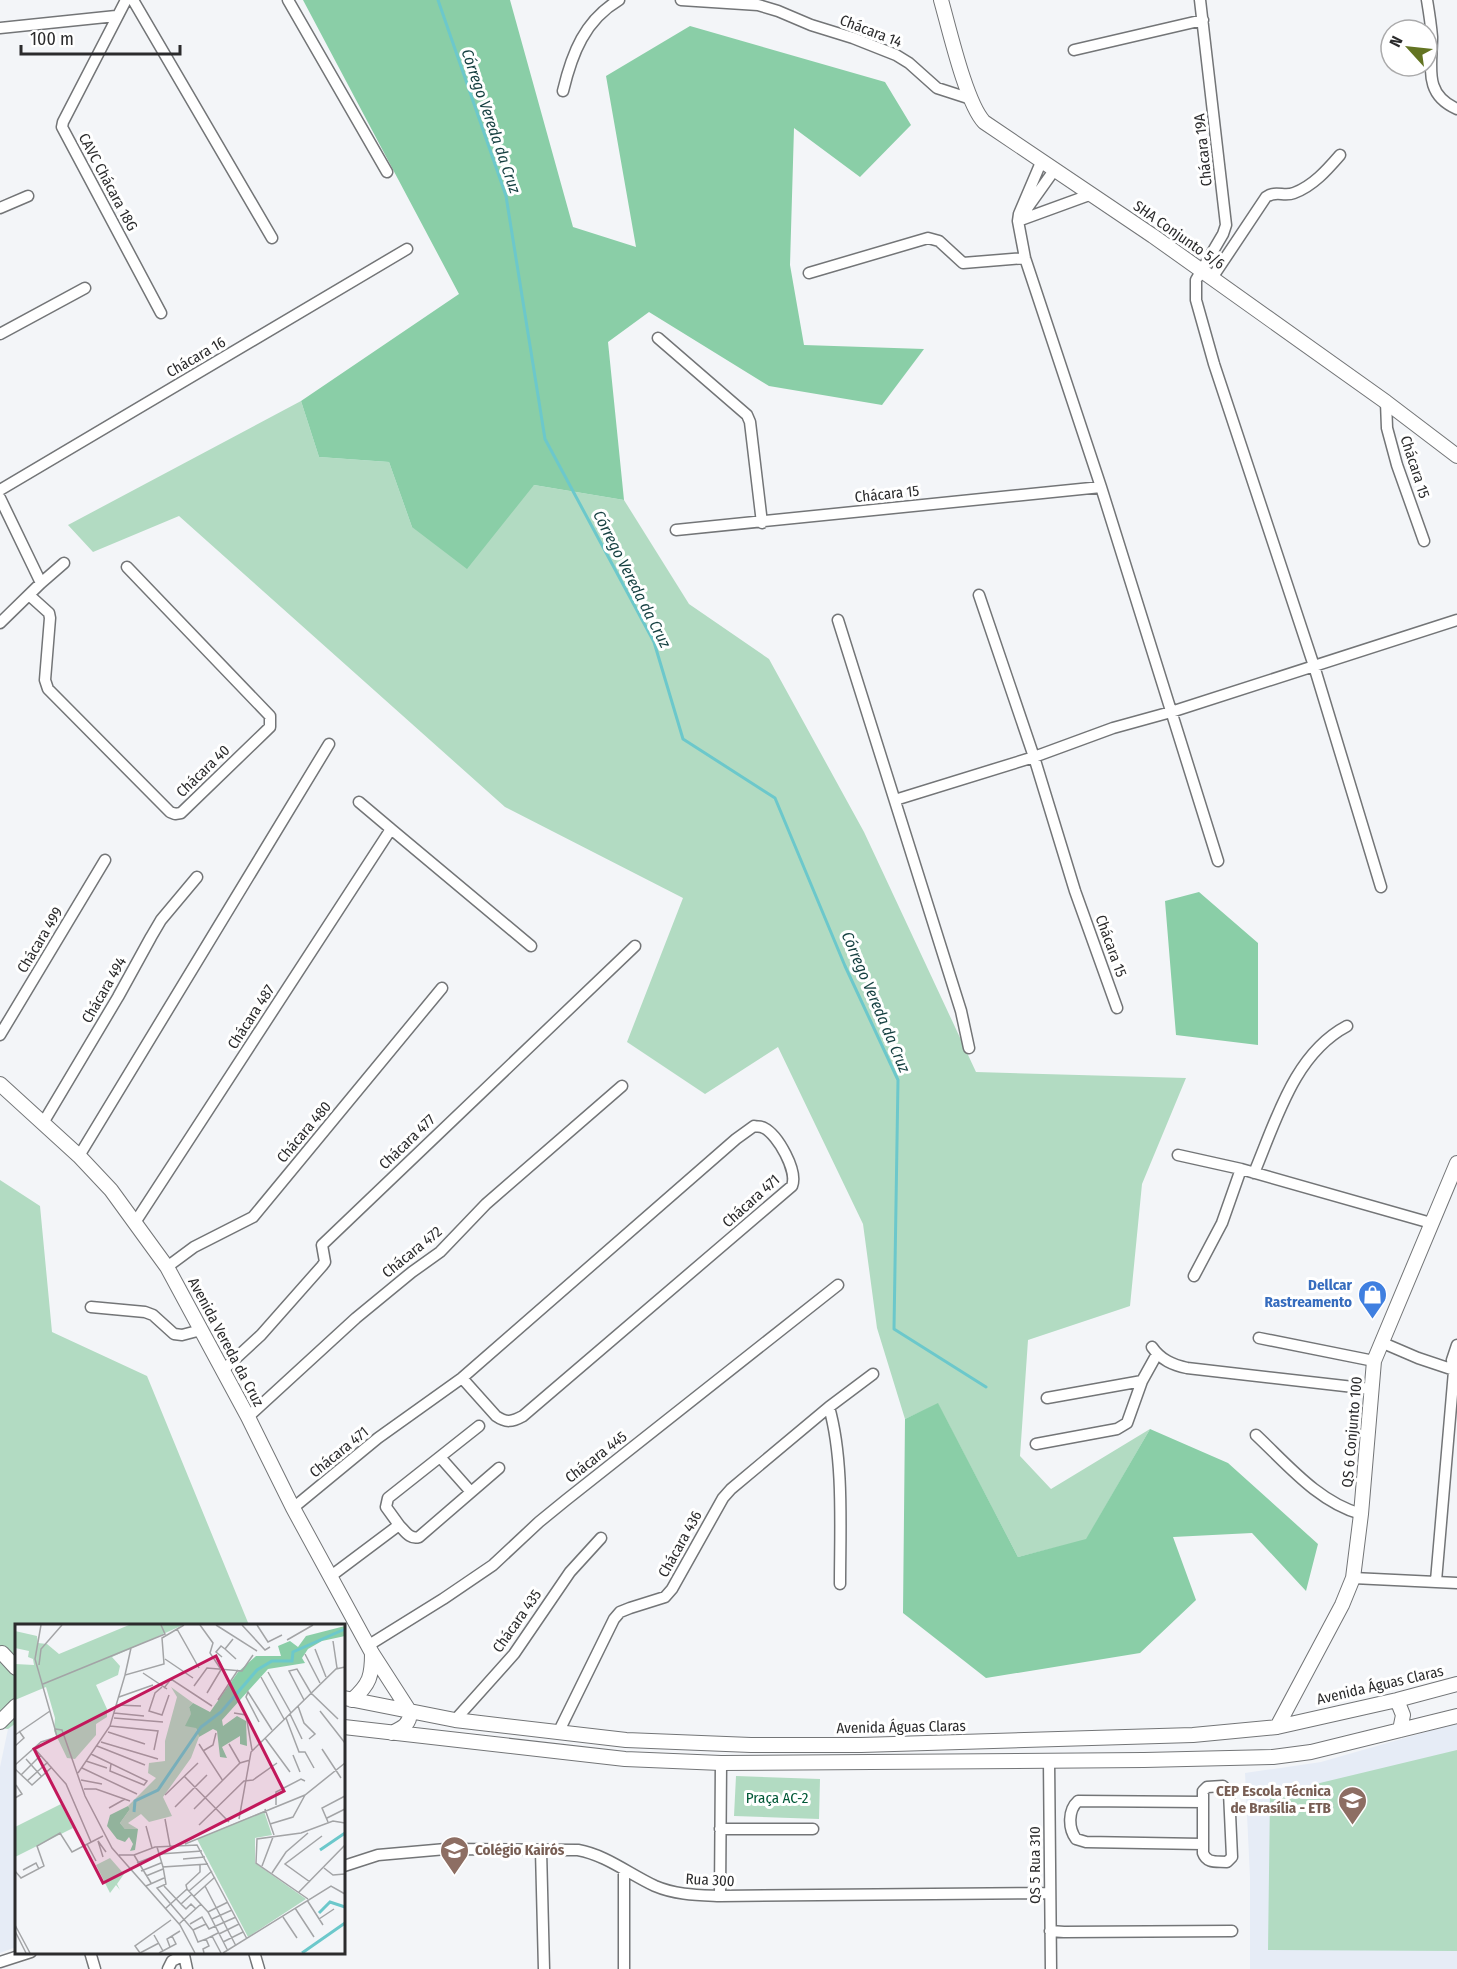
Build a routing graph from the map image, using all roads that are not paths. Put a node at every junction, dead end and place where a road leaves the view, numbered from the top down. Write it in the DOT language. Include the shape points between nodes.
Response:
graph roads {
  1 [pos="126,0"];
  2 [pos="134,0"];
  3 [pos="288,0"];
  4 [pos="620,0"];
  5 [pos="681,0"];
  6 [pos="941,0"];
  7 [pos="1200,0"];
  8 [pos="1427,0"];
  9 [pos="116,16"];
  10 [pos="1203,20"];
  11 [pos="0,28"];
  12 [pos="1074,50"];
  13 [pos="563,91"];
  14 [pos="971,99"];
  15 [pos="1457,110"];
  16 [pos="1340,155"];
  17 [pos="1042,160"];
  18 [pos="1055,169"];
  19 [pos="387,172"];
  20 [pos="1092,194"];
  21 [pos="28,195"];
  22 [pos="0,208"];
  23 [pos="1018,221"];
  24 [pos="272,238"];
  25 [pos="406,249"];
  26 [pos="1025,258"];
  27 [pos="810,273"];
  28 [pos="1206,274"];
  29 [pos="85,288"];
  30 [pos="162,313"];
  31 [pos="0,334"];
  32 [pos="658,338"];
  33 [pos="1386,402"];
  34 [pos="1457,456"];
  35 [pos="1101,487"];
  36 [pos="0,490"];
  37 [pos="0,498"];
  38 [pos="762,523"];
  39 [pos="676,530"];
  40 [pos="1424,541"];
  41 [pos="64,563"];
  42 [pos="127,567"];
  43 [pos="41,583"];
  44 [pos="29,595"];
  45 [pos="979,595"];
  46 [pos="838,620"];
  47 [pos="1457,620"];
  48 [pos="0,623"];
  49 [pos="1314,666"];
  50 [pos="1171,712"];
  51 [pos="329,744"];
  52 [pos="1034,757"];
  53 [pos="895,800"];
  54 [pos="360,802"];
  55 [pos="391,829"];
  56 [pos="105,860"];
  57 [pos="1218,861"];
  58 [pos="196,877"];
  59 [pos="1381,887"];
  60 [pos="531,945"];
  61 [pos="635,946"];
  62 [pos="442,988"];
  63 [pos="1117,1008"];
  64 [pos="1347,1026"];
  65 [pos="0,1035"];
  66 [pos="969,1048"];
  67 [pos="0,1084"];
  68 [pos="622,1086"];
  69 [pos="43,1123"];
  70 [pos="1178,1155"];
  71 [pos="79,1156"];
  72 [pos="1457,1162"];
  73 [pos="1241,1169"];
  74 [pos="1254,1173"];
  75 [pos="136,1221"];
  76 [pos="1431,1223"];
  77 [pos="167,1267"];
  78 [pos="1194,1276"];
  79 [pos="838,1285"];
  80 [pos="90,1307"];
  81 [pos="201,1330"];
  82 [pos="1259,1338"];
  83 [pos="1383,1343"];
  84 [pos="1457,1345"];
  85 [pos="1374,1361"];
  86 [pos="222,1371"];
  87 [pos="1455,1371"];
  88 [pos="873,1374"];
  89 [pos="462,1378"];
  90 [pos="1142,1381"];
  91 [pos="1371,1389"];
  92 [pos="1047,1398"];
  93 [pos="829,1407"];
  94 [pos="248,1417"];
  95 [pos="479,1426"];
  96 [pos="1256,1435"];
  97 [pos="1036,1444"];
  98 [pos="440,1457"];
  99 [pos="499,1468"];
  100 [pos="471,1492"];
  101 [pos="293,1508"];
  102 [pos="1361,1514"];
  103 [pos="399,1525"];
  104 [pos="601,1538"];
  105 [pos="331,1576"];
  106 [pos="1353,1578"];
  107 [pos="1436,1581"];
  108 [pos="1457,1583"];
  109 [pos="840,1584"];
  110 [pos="370,1649"];
  111 [pos="6,1653"];
  112 [pos="15,1666"];
  113 [pos="1457,1684"];
  114 [pos="348,1699"];
  115 [pos="1397,1700"];
  116 [pos="1288,1704"];
  117 [pos="15,1708"];
  118 [pos="410,1713"];
  119 [pos="1457,1716"];
  120 [pos="455,1720"];
  121 [pos="0,1722"];
  122 [pos="1295,1722"];
  123 [pos="1277,1726"];
  124 [pos="345,1727"];
  125 [pos="1400,1730"];
  126 [pos="1222,1731"];
  127 [pos="392,1733"];
  128 [pos="558,1733"];
  129 [pos="626,1740"];
  130 [pos="625,1759"];
  131 [pos="1220,1759"];
  132 [pos="1048,1760"];
  133 [pos="721,1763"];
  134 [pos="1203,1802"];
  135 [pos="1050,1823"];
  136 [pos="1071,1823"];
  137 [pos="720,1829"];
  138 [pos="813,1829"];
  139 [pos="1202,1844"];
  140 [pos="541,1850"];
  141 [pos="345,1866"];
  142 [pos="624,1870"];
  143 [pos="1050,1893"];
  144 [pos="720,1896"];
  145 [pos="1050,1931"];
  146 [pos="1232,1931"];
  147 [pos="28,1954"];
  148 [pos="90,1954"];
  149 [pos="183,1954"];
  150 [pos="254,1954"];
  151 [pos="0,1962"];
  152 [pos="95,1969"];
  153 [pos="168,1969"];
  154 [pos="187,1969"];
  155 [pos="259,1969"];
  156 [pos="544,1969"];
  157 [pos="624,1969"];
  158 [pos="1051,1969"];
  1 -- 9 [label="street, CAVC Chácara 18G"];
  2 -- 24 [label="street"];
  3 -- 19 [label="street"];
  4 -- 13 [label="street" via="590,23 572,58"];
  5 -- 14 [label="street, Chácara 14" via="767,7 896,55 937,88"];
  6 -- 14 [label="main road, SHA Conjunto 5/6"];
  7 -- 10 [label="street, Chácara 19A"];
  8 -- 15 [label="street" via="1432,36 1430,77 1440,98"];
  9 -- 11 [label="street"];
  9 -- 30 [label="street, CAVC Chácara 18G" via="62,127"];
  10 -- 12 [label="street"];
  10 -- 28 [label="street, Chácara 19A" via="1226,225"];
  14 -- 17 [label="main road, SHA Conjunto 5/6" via="984,122"];
  16 -- 28 [label="street" via="1319,178 1296,193 1266,197"];
  17 -- 18 [label="main road, SHA Conjunto 5/6"];
  17 -- 23 [label="street"];
  18 -- 20 [label="main road, SHA Conjunto 5/6"];
  18 -- 23 [label="street"];
  20 -- 23 [label="street"];
  20 -- 28 [label="main road, SHA Conjunto 5/6"];
  21 -- 22 [label="street"];
  23 -- 26 [label="street"];
  25 -- 36 [label="street, Chácara 16"];
  26 -- 27 [label="street" via="963,263 939,241 928,237"];
  26 -- 35 [label="street"];
  28 -- 33 [label="main road, SHA Conjunto 5/6"];
  28 -- 49 [label="street" via="1195,286 1201,322"];
  29 -- 31 [label="street"];
  32 -- 38 [label="street" via="747,415"];
  33 -- 34 [label="main road, SHA Conjunto 5/6"];
  33 -- 40 [label="street, Chácara 15" via="1387,428 1397,465"];
  35 -- 38 [label="street, Chácara 15"];
  35 -- 50 [label="street"];
  37 -- 43 [label="street"];
  38 -- 39 [label="street, Chácara 15"];
  41 -- 43 [label="street"];
  42 -- 44 [label="street, Chácara 40" via="270,716 270,728 180,813 170,812 48,689 45,680 49,613"];
  43 -- 44 [label="street"];
  44 -- 48 [label="street"];
  45 -- 52 [label="street, Chácara 15"];
  46 -- 53 [label="street"];
  47 -- 49 [label="street"];
  49 -- 50 [label="street"];
  49 -- 59 [label="street"];
  50 -- 52 [label="street"];
  50 -- 57 [label="street"];
  51 -- 71 [label="street"];
  52 -- 53 [label="street"];
  52 -- 63 [label="street, Chácara 15" via="1075,891"];
  53 -- 66 [label="street"];
  54 -- 55 [label="street"];
  55 -- 60 [label="street"];
  55 -- 75 [label="street, Chácara 487"];
  56 -- 65 [label="street, Chácara 499"];
  58 -- 69 [label="street, Chácara 494" via="161,920"];
  61 -- 86 [label="street, Chácara 477" via="322,1245 322,1266 261,1335"];
  62 -- 77 [label="street, Chácara 480" via="253,1217 194,1247"];
  64 -- 74 [label="street" via="1320,1044 1299,1073"];
  67 -- 69 [label="main road, Avenida Vereda da Cruz"];
  68 -- 94 [label="street, Chácara 472" via="486,1204 440,1252 356,1318"];
  69 -- 71 [label="main road, Avenida Vereda da Cruz"];
  70 -- 73 [label="street"];
  71 -- 75 [label="main road, Avenida Vereda da Cruz"];
  72 -- 76 [label="main road, QS 6 Conjunto 100"];
  73 -- 74 [label="street"];
  73 -- 78 [label="street" via="1222,1222"];
  74 -- 76 [label="street"];
  75 -- 77 [label="main road, Avenida Vereda da Cruz"];
  76 -- 83 [label="main road, QS 6 Conjunto 100"];
  77 -- 81 [label="main road, Avenida Vereda da Cruz"];
  79 -- 110 [label="street, Chácara 445" via="566,1500 493,1565"];
  80 -- 81 [label="street" via="145,1312 174,1334"];
  81 -- 86 [label="main road, Avenida Vereda da Cruz"];
  82 -- 85 [label="street"];
  83 -- 85 [label="main road, QS 6 Conjunto 100"];
  83 -- 87 [label="street"];
  84 -- 87 [label="street" via="1452,1360"];
  85 -- 91 [label="main road, QS 6 Conjunto 100"];
  86 -- 94 [label="main road, Avenida Vereda da Cruz"];
  87 -- 107 [label="street"];
  88 -- 93 [label="street, Chácara 436"];
  89 -- 89 [label="street, Chácara 471" via="754,1126 764,1128 781,1148 794,1172 792,1186 523,1416 510,1422 502,1420"];
  89 -- 101 [label="street, Chácara 471" via="378,1438"];
  90 -- 91 [label="street" via="1154,1350 1173,1365 1187,1368"];
  90 -- 92 [label="street"];
  90 -- 97 [label="street" via="1127,1423 1117,1429"];
  91 -- 102 [label="main road, QS 6 Conjunto 100"];
  93 -- 109 [label="street" via="840,1494"];
  93 -- 128 [label="street, Chácara 436" via="723,1498 665,1597 620,1612"];
  94 -- 101 [label="main road, Avenida Vereda da Cruz"];
  95 -- 98 [label="street"];
  96 -- 102 [label="street" via="1314,1489"];
  98 -- 100 [label="street"];
  98 -- 103 [label="street" via="388,1498 386,1507"];
  99 -- 100 [label="street"];
  100 -- 103 [label="street" via="419,1537 410,1537"];
  101 -- 105 [label="main road, Avenida Vereda da Cruz"];
  102 -- 106 [label="main road, QS 6 Conjunto 100"];
  103 -- 105 [label="street"];
  104 -- 120 [label="street, Chácara 435" via="570,1572 514,1654"];
  105 -- 110 [label="main road, Avenida Vereda da Cruz"];
  106 -- 107 [label="street"];
  106 -- 116 [label="main road, QS 6 Conjunto 100"];
  107 -- 108 [label="street"];
  110 -- 114 [label="main road" via="372,1673 365,1688"];
  110 -- 118 [label="main road, Avenida Vereda da Cruz"];
  111 -- 112 [label="main road"];
  113 -- 115 [label="main road, Avenida Águas Claras"];
  114 -- 118 [label="main road, Avenida Águas Claras"];
  115 -- 122 [label="main road, Avenida Águas Claras"];
  115 -- 125 [label="main road" via="1404,1715"];
  116 -- 122 [label="main road"];
  116 -- 123 [label="main road, QS 6 Conjunto 100"];
  117 -- 121 [label="main road"];
  118 -- 120 [label="main road, Avenida Águas Claras"];
  118 -- 127 [label="main road" via="407,1724"];
  119 -- 125 [label="main road"];
  120 -- 128 [label="main road, Avenida Águas Claras"];
  122 -- 123 [label="main road, Avenida Águas Claras"];
  123 -- 126 [label="main road, Avenida Águas Claras"];
  124 -- 127 [label="main road"];
  125 -- 131 [label="main road" via="1311,1752"];
  126 -- 129 [label="main road, Avenida Águas Claras" via="861,1745"];
  126 -- 131 [label="main road"];
  127 -- 130 [label="main road"];
  128 -- 129 [label="main road, Avenida Águas Claras"];
  129 -- 130 [label="main road"];
  130 -- 133 [label="main road"];
  131 -- 132 [label="main road"];
  132 -- 133 [label="main road"];
  132 -- 135 [label="street, QS 5 Rua 310"];
  133 -- 137 [label="street"];
  134 -- 136 [label="street" via="1078,1801"];
  134 -- 139 [label="street"];
  134 -- 139 [label="street" via="1207,1787 1223,1786 1229,1792 1232,1859 1207,1860"];
  135 -- 136 [label="street"];
  135 -- 143 [label="street, QS 5 Rua 310"];
  136 -- 139 [label="street" via="1076,1839 1086,1842"];
  137 -- 138 [label="street"];
  137 -- 144 [label="street"];
  140 -- 141 [label="street, Rua 300" via="446,1849 378,1855"];
  140 -- 142 [label="street, Rua 300" via="590,1852"];
  140 -- 156 [label="street"];
  142 -- 144 [label="street, Rua 300" via="656,1887 680,1894"];
  142 -- 157 [label="street"];
  143 -- 144 [label="street, Rua 300"];
  143 -- 145 [label="street, QS 5 Rua 310"];
  145 -- 146 [label="street"];
  145 -- 158 [label="street, QS 5 Rua 310"];
  147 -- 151 [label="street"];
  148 -- 152 [label="street"];
  149 -- 153 [label="street"];
  149 -- 154 [label="street"];
  150 -- 155 [label="street"];
}
